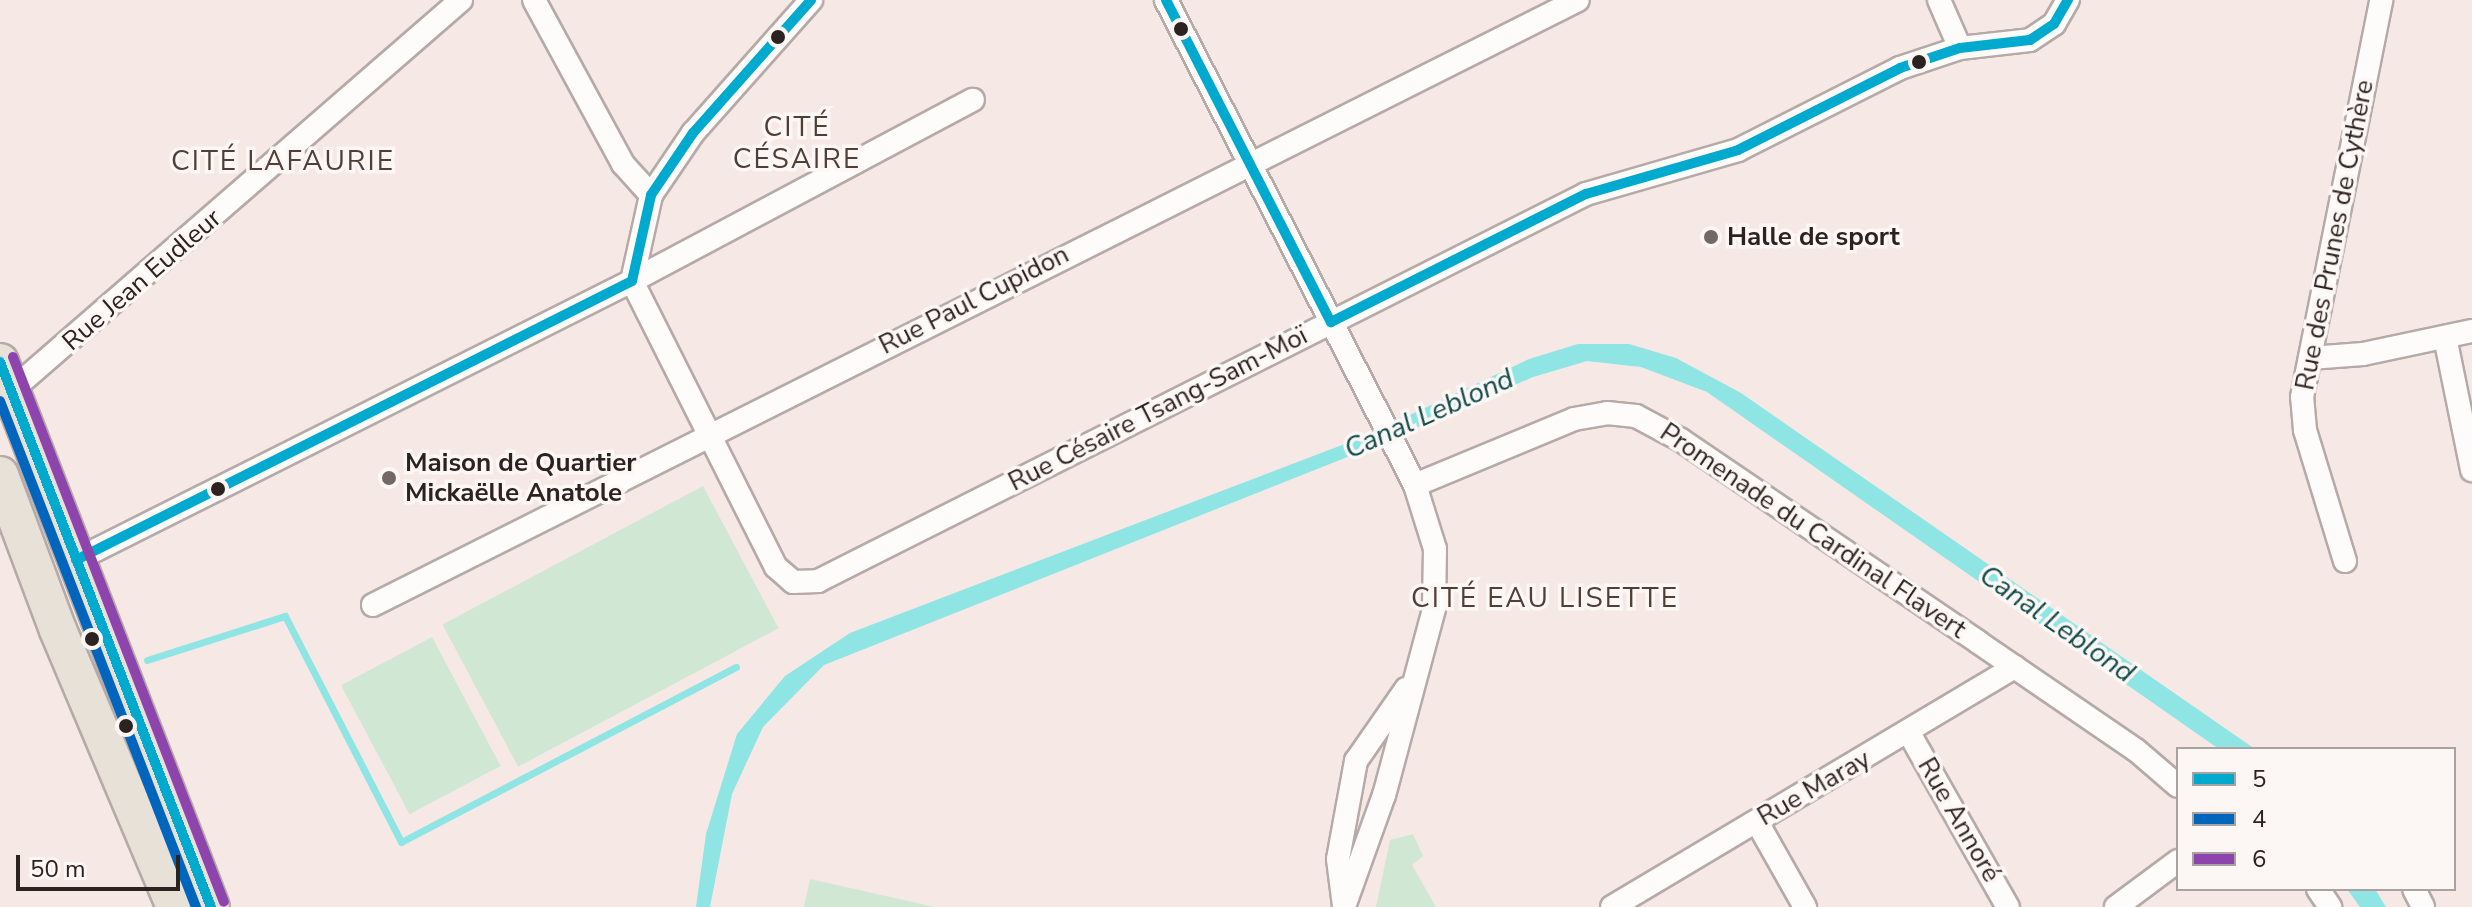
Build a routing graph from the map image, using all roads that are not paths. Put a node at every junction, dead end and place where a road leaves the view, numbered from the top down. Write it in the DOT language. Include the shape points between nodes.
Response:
graph roads {
  1 [pos="461,0"];
  2 [pos="534,0"];
  3 [pos="811,0"];
  4 [pos="1166,0"];
  5 [pos="1578,0"];
  6 [pos="1939,0"];
  7 [pos="2068,0"];
  8 [pos="2381,0"];
  9 [pos="1960,48"];
  10 [pos="973,100"];
  11 [pos="1249,164"];
  12 [pos="651,195"];
  13 [pos="632,281"];
  14 [pos="1331,322"];
  15 [pos="2472,331"];
  16 [pos="2445,337"];
  17 [pos="2310,358"];
  18 [pos="4,384"];
  19 [pos="709,434"];
  20 [pos="2472,470"];
  21 [pos="0,475"];
  22 [pos="1415,485"];
  23 [pos="76,560"];
  24 [pos="2345,561"];
  25 [pos="373,605"];
  26 [pos="2015,667"];
  27 [pos="1416,674"];
  28 [pos="1909,733"];
  29 [pos="2176,784"];
  30 [pos="1757,822"];
  31 [pos="2176,862"];
  32 [pos="175,907"];
  33 [pos="211,907"];
  34 [pos="1344,907"];
  35 [pos="1612,907"];
  36 [pos="1805,907"];
  37 [pos="2008,907"];
  38 [pos="2116,907"];
  1 -- 18 [label="street, Rue Jean Eudleur"];
  2 -- 12 [label="street" via="623,164"];
  3 -- 12 [label="street" via="693,133"];
  4 -- 11 [label="street"];
  5 -- 11 [label="street, Rue Paul Cupidon"];
  6 -- 9 [label="street"];
  7 -- 9 [label="street, Rue Césaire Tsang-Sam-Moï" via="2054,24 2030,40"];
  8 -- 17 [label="street, Rue des Prunes de Cythère"];
  9 -- 14 [label="street, Rue Césaire Tsang-Sam-Moï" via="1900,68 1738,150 1586,194"];
  10 -- 13 [label="street"];
  11 -- 14 [label="street"];
  11 -- 19 [label="street, Rue Paul Cupidon"];
  12 -- 13 [label="street"];
  13 -- 19 [label="street"];
  13 -- 23 [label="street"];
  14 -- 19 [label="street, Rue Césaire Tsang-Sam-Moï" via="818,581 793,582 776,567"];
  14 -- 22 [label="street"];
  15 -- 16 [label="street"];
  16 -- 17 [label="street" via="2344,357"];
  16 -- 20 [label="street"];
  17 -- 24 [label="street, Rue des Prunes de Cythère" via="2302,397 2305,430"];
  18 -- 23 [label="main road"];
  19 -- 25 [label="street, Rue Paul Cupidon"];
  21 -- 32 [label="main road" via="58,630"];
  22 -- 26 [label="street, Promenade du Cardinal Flavert" via="1574,419 1636,416 1681,440"];
  22 -- 27 [label="street" via="1435,549 1436,579"];
  23 -- 33 [label="main road"];
  26 -- 28 [label="street, Rue Maray"];
  26 -- 29 [label="street, Promenade du Cardinal Flavert" via="2136,750"];
  27 -- 34 [label="street" via="1384,795"];
  27 -- 34 [label="street" via="1356,761 1338,859"];
  28 -- 30 [label="street, Rue Maray"];
  28 -- 37 [label="street, Rue Annoré"];
  30 -- 35 [label="street, Rue Maray"];
  30 -- 36 [label="street"];
  31 -- 38 [label="street"];
}
